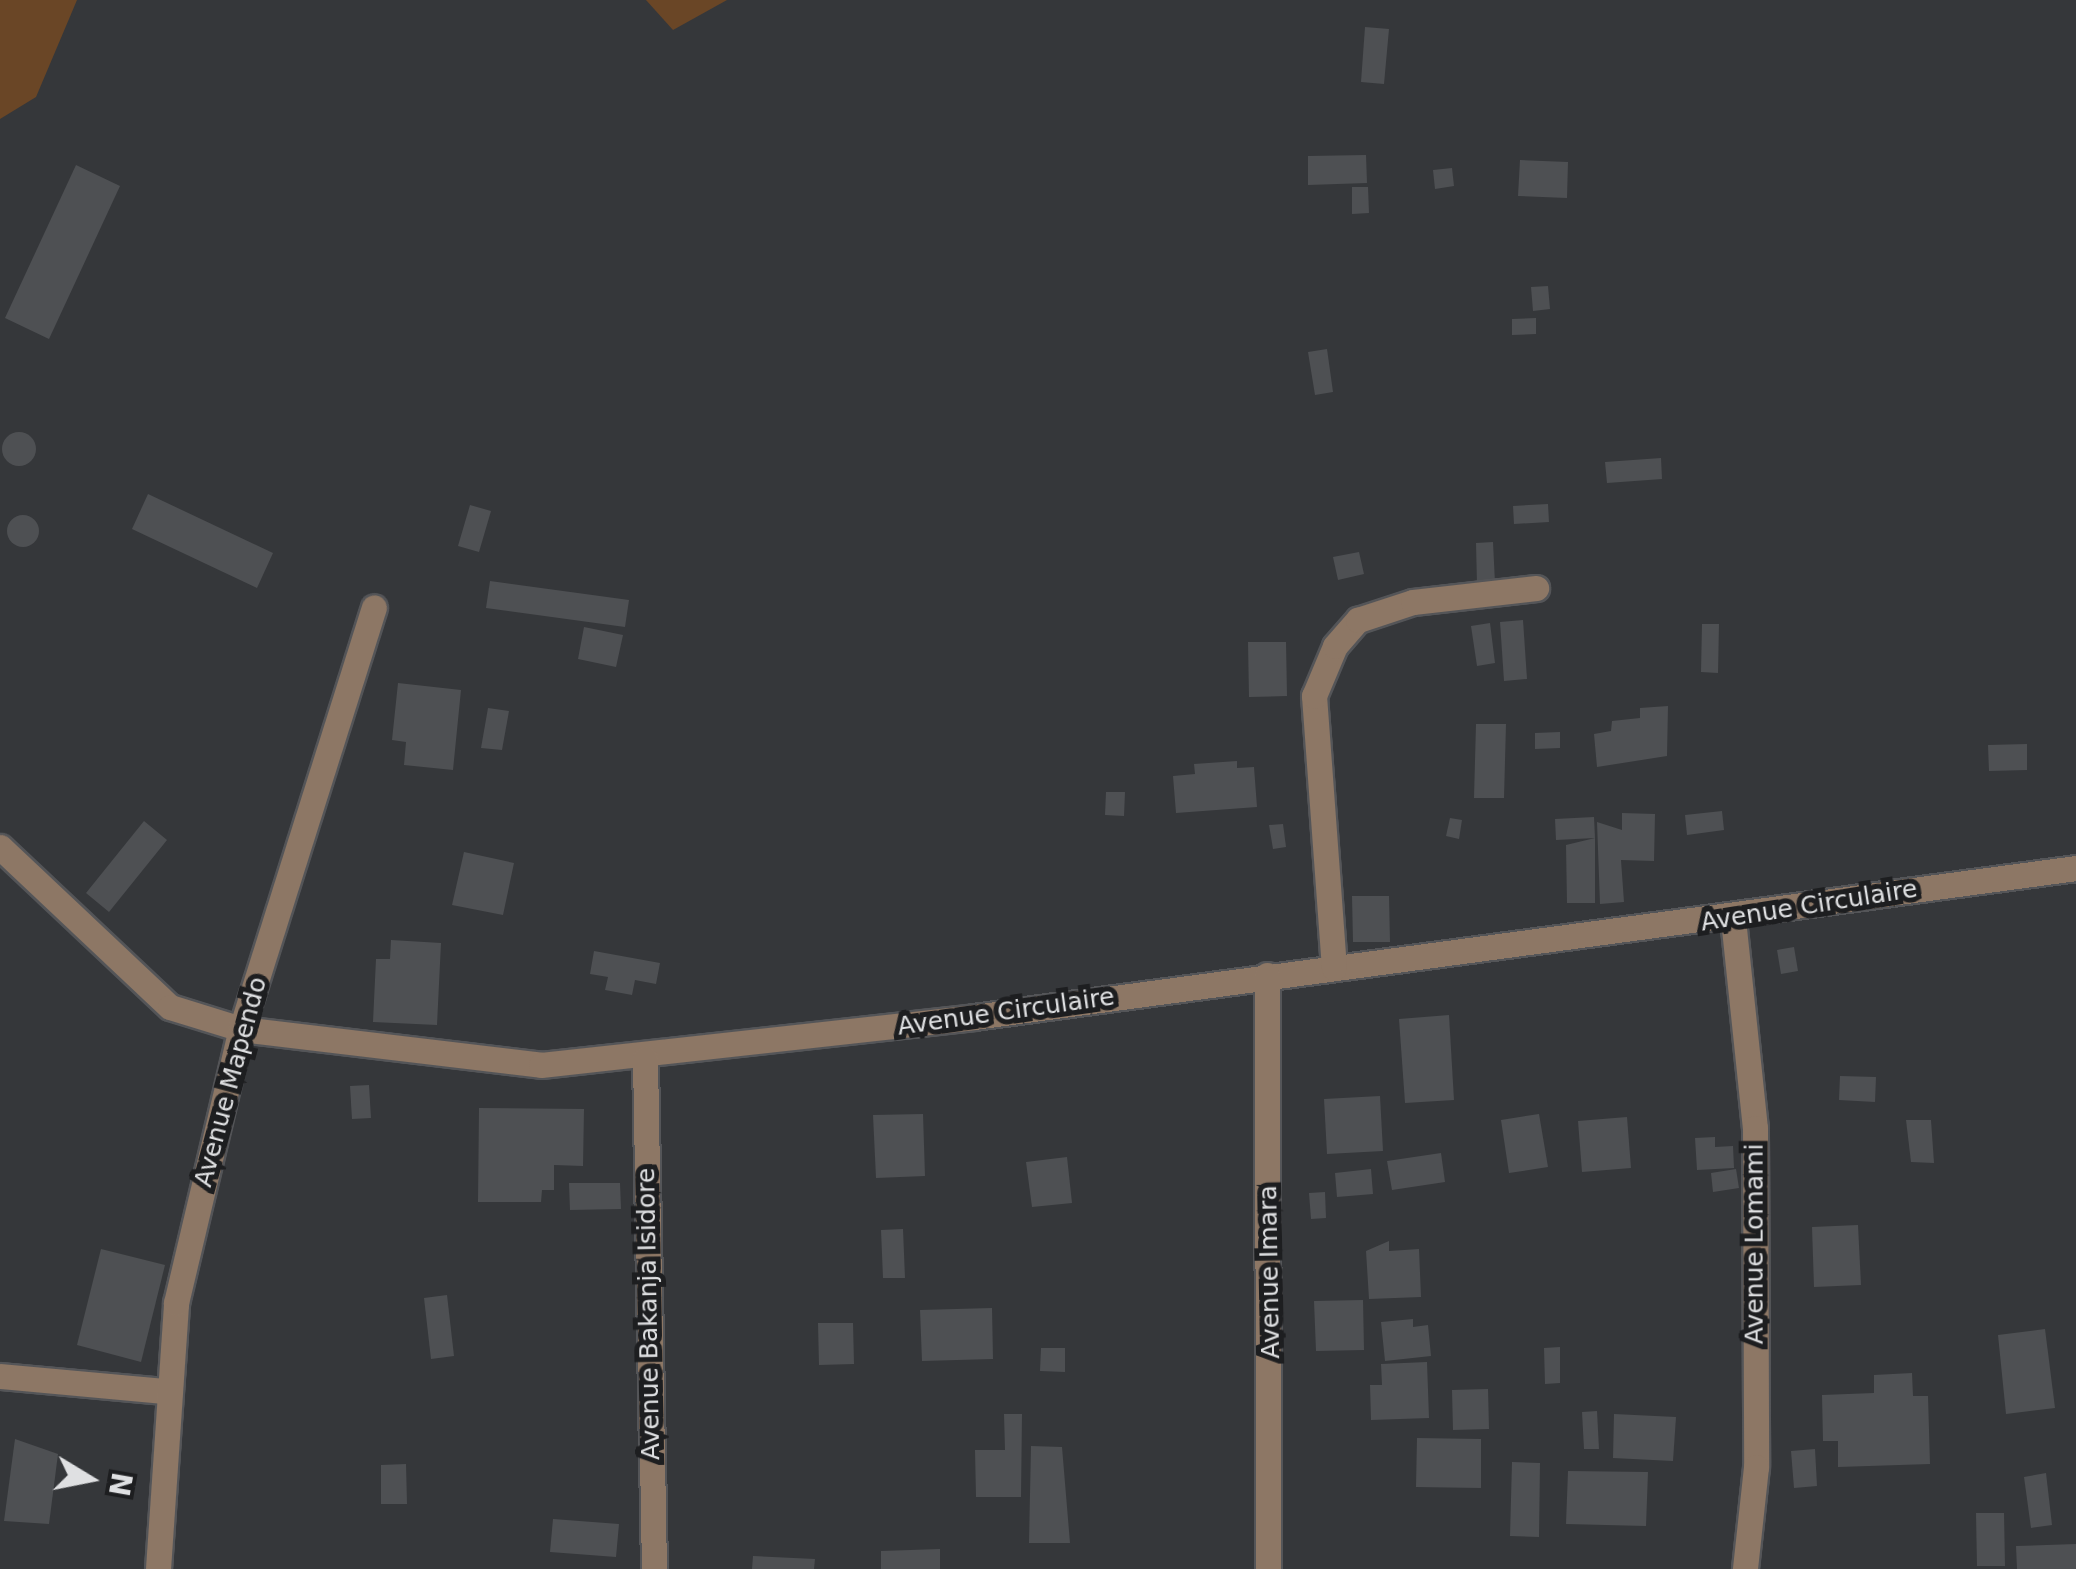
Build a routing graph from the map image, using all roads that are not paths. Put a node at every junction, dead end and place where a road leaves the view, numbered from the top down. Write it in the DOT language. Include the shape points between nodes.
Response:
graph roads {
  1 [pos="1536,588"];
  2 [pos="374,608"];
  3 [pos="0,846"];
  4 [pos="2076,868"];
  5 [pos="1733,919"];
  6 [pos="1334,968"];
  7 [pos="1267,975"];
  8 [pos="241,1029"];
  9 [pos="644,1059"];
  10 [pos="0,1376"];
  11 [pos="165,1392"];
  12 [pos="158,1569"];
  13 [pos="654,1569"];
  14 [pos="1268,1569"];
  15 [pos="1745,1569"];
  1 -- 6 [label="street" via="1413,602 1358,620 1334,646 1314,696"];
  2 -- 8 [label="street, Avenue Mapendo"];
  3 -- 8 [label="street, Avenue Circulaire" via="160,999"];
  4 -- 5 [label="street, Avenue Circulaire"];
  5 -- 6 [label="street, Avenue Circulaire"];
  5 -- 15 [label="street, Avenue Lomami" via="1755,1128 1756,1467"];
  6 -- 7 [label="street, Avenue Circulaire"];
  7 -- 9 [label="street, Avenue Circulaire"];
  7 -- 14 [label="street, Avenue Imara"];
  8 -- 9 [label="street, Avenue Circulaire" via="485,1063"];
  8 -- 11 [label="street, Avenue Mapendo" via="176,1304"];
  9 -- 13 [label="street, Avenue Bakanja Isidore"];
  10 -- 11 [label="street"];
  11 -- 12 [label="street, Avenue Mapendo"];
}
